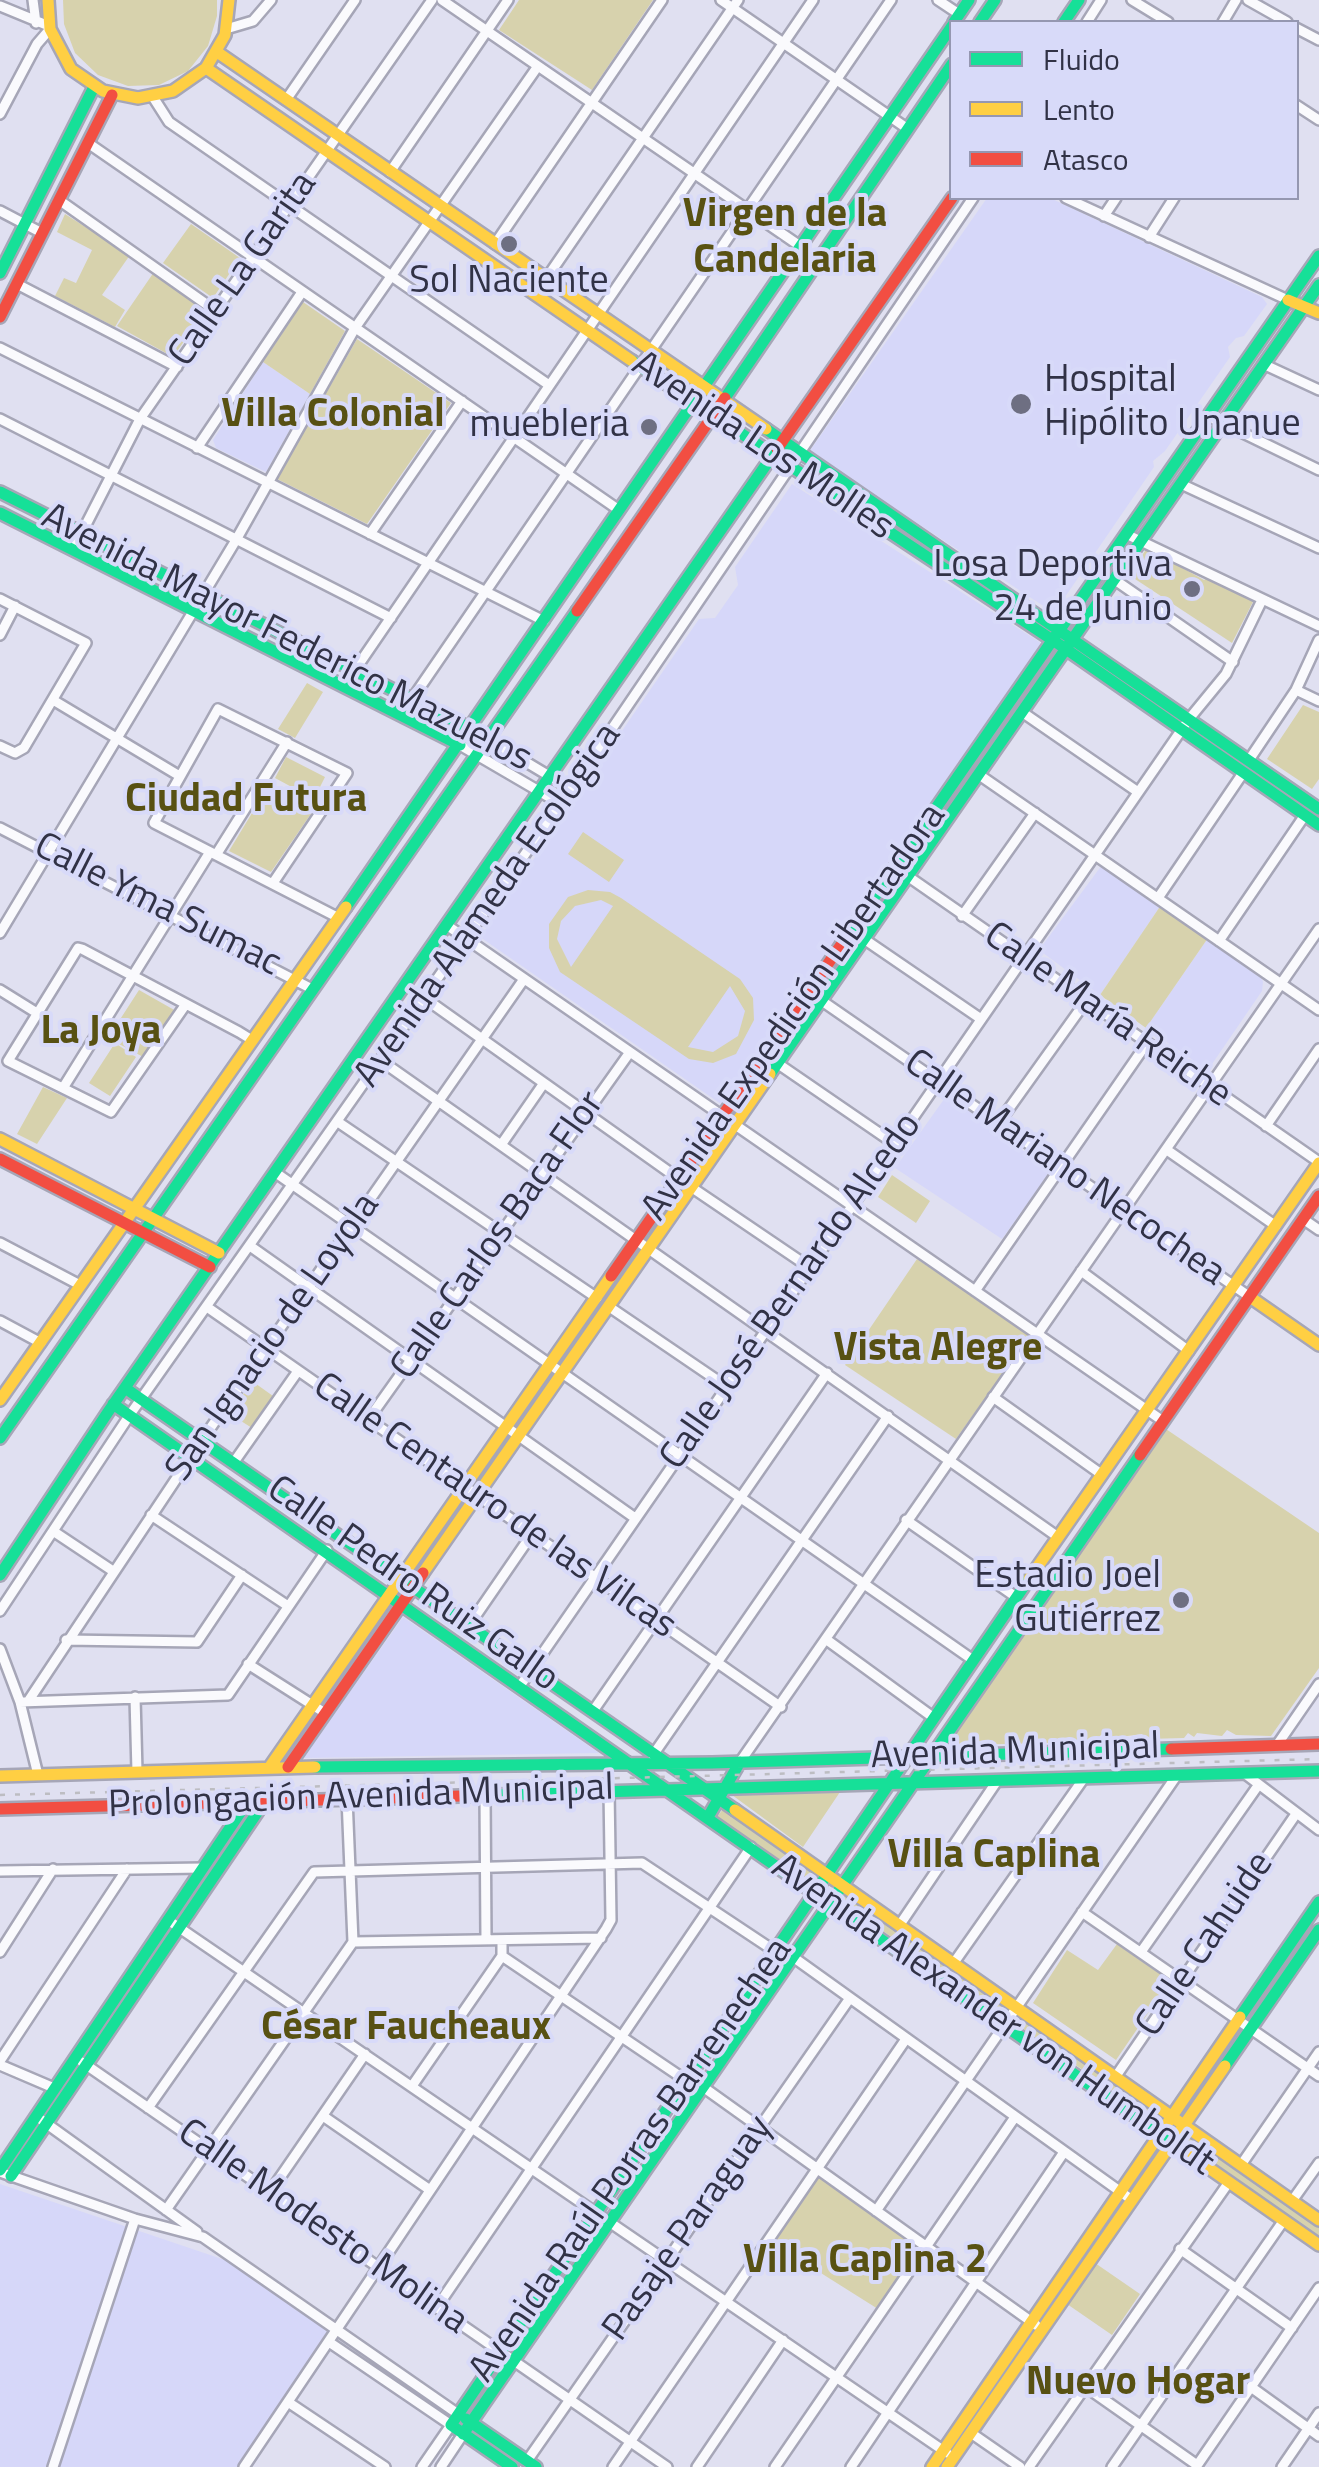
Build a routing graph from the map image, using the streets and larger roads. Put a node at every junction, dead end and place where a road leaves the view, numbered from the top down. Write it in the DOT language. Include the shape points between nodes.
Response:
graph roads {
  1 [pos="34,0"];
  2 [pos="48,0"];
  3 [pos="229,0"];
  4 [pos="271,0"];
  5 [pos="355,0"];
  6 [pos="432,0"];
  7 [pos="442,0"];
  8 [pos="508,0"];
  9 [pos="662,0"];
  10 [pos="720,0"];
  11 [pos="814,0"];
  12 [pos="891,0"];
  13 [pos="938,0"];
  14 [pos="1132,0"];
  15 [pos="1248,0"];
  16 [pos="735,4"];
  17 [pos="0,6"];
  18 [pos="954,20"];
  19 [pos="1165,20"];
  20 [pos="1283,20"];
  21 [pos="45,26"];
  22 [pos="226,29"];
  23 [pos="949,30"];
  24 [pos="487,31"];
  25 [pos="784,43"];
  26 [pos="217,52"];
  27 [pos="538,66"];
  28 [pos="206,68"];
  29 [pos="949,68"];
  30 [pos="836,80"];
  31 [pos="0,82"];
  32 [pos="94,87"];
  33 [pos="13,88"];
  34 [pos="112,94"];
  35 [pos="153,97"];
  36 [pos="286,100"];
  37 [pos="592,103"];
  38 [pos="0,114"];
  39 [pos="890,116"];
  40 [pos="908,128"];
  41 [pos="338,136"];
  42 [pos="643,138"];
  43 [pos="88,143"];
  44 [pos="327,152"];
  45 [pos="390,172"];
  46 [pos="694,173"];
  47 [pos="59,200"];
  48 [pos="951,200"];
  49 [pos="973,200"];
  50 [pos="1070,200"];
  51 [pos="1115,200"];
  52 [pos="1173,200"];
  53 [pos="290,205"];
  54 [pos="441,206"];
  55 [pos="747,210"];
  56 [pos="0,211"];
  57 [pos="1104,216"];
  58 [pos="430,223"];
  59 [pos="25,224"];
  60 [pos="42,233"];
  61 [pos="1149,237"];
  62 [pos="495,244"];
  63 [pos="800,246"];
  64 [pos="1319,256"];
  65 [pos="253,258"];
  66 [pos="0,273"];
  67 [pos="392,276"];
  68 [pos="546,279"];
  69 [pos="1302,280"];
  70 [pos="17,284"];
  71 [pos="1318,287"];
  72 [pos="302,292"];
  73 [pos="1288,300"];
  74 [pos="1305,306"];
  75 [pos="216,311"];
  76 [pos="1319,312"];
  77 [pos="598,314"];
  78 [pos="0,317"];
  79 [pos="355,328"];
  80 [pos="587,330"];
  81 [pos="0,348"];
  82 [pos="650,350"];
  83 [pos="1262,364"];
  84 [pos="639,366"];
  85 [pos="177,367"];
  86 [pos="549,385"];
  87 [pos="702,387"];
  88 [pos="1319,390"];
  89 [pos="723,400"];
  90 [pos="462,401"];
  91 [pos="692,402"];
  92 [pos="712,416"];
  93 [pos="1208,416"];
  94 [pos="0,419"];
  95 [pos="140,419"];
  96 [pos="1222,423"];
  97 [pos="514,437"];
  98 [pos="784,442"];
  99 [pos="197,448"];
  100 [pos="801,454"];
  101 [pos="774,456"];
  102 [pos="792,468"];
  103 [pos="1319,470"];
  104 [pos="566,474"];
  105 [pos="111,476"];
  106 [pos="266,483"];
  107 [pos="1180,484"];
  108 [pos="0,492"];
  109 [pos="619,510"];
  110 [pos="0,513"];
  111 [pos="82,533"];
  112 [pos="370,534"];
  113 [pos="1126,534"];
  114 [pos="236,540"];
  115 [pos="1141,542"];
  116 [pos="1319,548"];
  117 [pos="73,550"];
  118 [pos="428,564"];
  119 [pos="1114,580"];
  120 [pos="485,592"];
  121 [pos="202,594"];
  122 [pos="0,599"];
  123 [pos="1262,600"];
  124 [pos="15,606"];
  125 [pos="193,610"];
  126 [pos="391,618"];
  127 [pos="544,621"];
  128 [pos="1319,626"];
  129 [pos="0,635"];
  130 [pos="1057,635"];
  131 [pos="1319,640"];
  132 [pos="1070,644"];
  133 [pos="1233,662"];
  134 [pos="355,670"];
  135 [pos="344,686"];
  136 [pos="1296,690"];
  137 [pos="412,699"];
  138 [pos="53,700"];
  139 [pos="1319,702"];
  140 [pos="1022,712"];
  141 [pos="1186,724"];
  142 [pos="471,729"];
  143 [pos="117,738"];
  144 [pos="486,738"];
  145 [pos="286,742"];
  146 [pos="460,745"];
  147 [pos="0,746"];
  148 [pos="476,754"];
  149 [pos="1246,767"];
  150 [pos="978,774"];
  151 [pos="178,775"];
  152 [pos="552,778"];
  153 [pos="571,789"];
  154 [pos="541,792"];
  155 [pos="1138,792"];
  156 [pos="560,804"];
  157 [pos="1319,809"];
  158 [pos="1035,814"];
  159 [pos="1304,815"];
  160 [pos="1319,825"];
  161 [pos="0,828"];
  162 [pos="48,852"];
  163 [pos="213,853"];
  164 [pos="1095,855"];
  165 [pos="896,868"];
  166 [pos="908,876"];
  167 [pos="273,884"];
  168 [pos="1158,898"];
  169 [pos="171,914"];
  170 [pos="962,916"];
  171 [pos="337,917"];
  172 [pos="448,926"];
  173 [pos="1319,929"];
  174 [pos="0,934"];
  175 [pos="465,938"];
  176 [pos="864,938"];
  177 [pos="1219,940"];
  178 [pos="1024,958"];
  179 [pos="132,976"];
  180 [pos="296,976"];
  181 [pos="524,979"];
  182 [pos="1281,984"];
  183 [pos="312,988"];
  184 [pos="0,990"];
  185 [pos="809,992"];
  186 [pos="423,997"];
  187 [pos="821,1000"];
  188 [pos="1086,1001"];
  189 [pos="186,1004"];
  190 [pos="1319,1010"];
  191 [pos="37,1013"];
  192 [pos="981,1020"];
  193 [pos="483,1038"];
  194 [pos="252,1040"];
  195 [pos="1147,1043"];
  196 [pos="1319,1050"];
  197 [pos="630,1052"];
  198 [pos="380,1060"];
  199 [pos="778,1063"];
  200 [pos="938,1081"];
  201 [pos="544,1083"];
  202 [pos="1210,1087"];
  203 [pos="63,1088"];
  204 [pos="439,1101"];
  205 [pos="587,1113"];
  206 [pos="723,1116"];
  207 [pos="338,1122"];
  208 [pos="735,1124"];
  209 [pos="998,1124"];
  210 [pos="1266,1126"];
  211 [pos="0,1139"];
  212 [pos="894,1144"];
  213 [pos="502,1145"];
  214 [pos="1167,1150"];
  215 [pos="27,1152"];
  216 [pos="0,1159"];
  217 [pos="396,1162"];
  218 [pos="1319,1163"];
  219 [pos="1061,1166"];
  220 [pos="18,1168"];
  221 [pos="276,1173"];
  222 [pos="543,1174"];
  223 [pos="679,1179"];
  224 [pos="293,1185"];
  225 [pos="691,1188"];
  226 [pos="1319,1196"];
  227 [pos="852,1206"];
  228 [pos="137,1208"];
  229 [pos="1124,1210"];
  230 [pos="153,1215"];
  231 [pos="1303,1219"];
  232 [pos="125,1222"];
  233 [pos="352,1226"];
  234 [pos="1276,1226"];
  235 [pos="1319,1230"];
  236 [pos="142,1232"];
  237 [pos="501,1233"];
  238 [pos="0,1243"];
  239 [pos="643,1244"];
  240 [pos="250,1246"];
  241 [pos="219,1253"];
  242 [pos="210,1267"];
  243 [pos="809,1268"];
  244 [pos="1080,1270"];
  245 [pos="80,1286"];
  246 [pos="1232,1286"];
  247 [pos="308,1287"];
  248 [pos="976,1291"];
  249 [pos="1250,1296"];
  250 [pos="455,1298"];
  251 [pos="602,1302"];
  252 [pos="206,1307"];
  253 [pos="0,1321"];
  254 [pos="766,1330"];
  255 [pos="1038,1334"];
  256 [pos="41,1343"];
  257 [pos="1319,1345"];
  258 [pos="266,1349"];
  259 [pos="1189,1351"];
  260 [pos="412,1359"];
  261 [pos="550,1365"];
  262 [pos="298,1371"];
  263 [pos="562,1373"];
  264 [pos="827,1373"];
  265 [pos="5,1384"];
  266 [pos="727,1387"];
  267 [pos="125,1388"];
  268 [pos="993,1397"];
  269 [pos="142,1398"];
  270 [pos="0,1400"];
  271 [pos="113,1404"];
  272 [pos="1148,1411"];
  273 [pos="129,1416"];
  274 [pos="888,1416"];
  275 [pos="368,1420"];
  276 [pos="1164,1421"];
  277 [pos="508,1425"];
  278 [pos="519,1433"];
  279 [pos="0,1438"];
  280 [pos="202,1440"];
  281 [pos="679,1455"];
  282 [pos="191,1457"];
  283 [pos="949,1458"];
  284 [pos="234,1462"];
  285 [pos="1102,1474"];
  286 [pos="464,1486"];
  287 [pos="476,1495"];
  288 [pos="740,1498"];
  289 [pos="152,1515"];
  290 [pos="636,1518"];
  291 [pos="906,1520"];
  292 [pos="53,1531"];
  293 [pos="532,1534"];
  294 [pos="1058,1536"];
  295 [pos="802,1541"];
  296 [pos="327,1550"];
  297 [pos="114,1570"];
  298 [pos="0,1575"];
  299 [pos="242,1575"];
  300 [pos="401,1577"];
  301 [pos="595,1577"];
  302 [pos="863,1584"];
  303 [pos="413,1585"];
  304 [pos="389,1594"];
  305 [pos="1016,1596"];
  306 [pos="401,1603"];
  307 [pos="288,1606"];
  308 [pos="0,1611"];
  309 [pos="656,1620"];
  310 [pos="470,1624"];
  311 [pos="66,1640"];
  312 [pos="828,1640"];
  313 [pos="0,1649"];
  314 [pos="973,1660"];
  315 [pos="718,1662"];
  316 [pos="248,1664"];
  317 [pos="532,1668"];
  318 [pos="1319,1684"];
  319 [pos="520,1686"];
  320 [pos="135,1697"];
  321 [pos="25,1701"];
  322 [pos="312,1705"];
  323 [pos="782,1707"];
  324 [pos="593,1711"];
  325 [pos="325,1713"];
  326 [pos="934,1718"];
  327 [pos="1319,1744"];
  328 [pos="1277,1746"];
  329 [pos="910,1756"];
  330 [pos="932,1756"];
  331 [pos="659,1759"];
  332 [pos="740,1762"];
  333 [pos="712,1763"];
  334 [pos="632,1764"];
  335 [pos="288,1767"];
  336 [pos="269,1768"];
  337 [pos="1319,1771"];
  338 [pos="137,1772"];
  339 [pos="1244,1773"];
  340 [pos="38,1775"];
  341 [pos="0,1776"];
  342 [pos="1176,1776"];
  343 [pos="1084,1778"];
  344 [pos="727,1780"];
  345 [pos="998,1780"];
  346 [pos="913,1783"];
  347 [pos="892,1784"];
  348 [pos="697,1787"];
  349 [pos="1257,1787"];
  350 [pos="665,1788"];
  351 [pos="609,1790"];
  352 [pos="485,1794"];
  353 [pos="348,1798"];
  354 [pos="248,1801"];
  355 [pos="265,1801"];
  356 [pos="716,1801"];
  357 [pos="0,1809"];
  358 [pos="1296,1814"];
  359 [pos="708,1817"];
  360 [pos="1319,1830"];
  361 [pos="752,1847"];
  362 [pos="610,1864"];
  363 [pos="485,1867"];
  364 [pos="203,1868"];
  365 [pos="54,1869"];
  366 [pos="128,1869"];
  367 [pos="0,1870"];
  368 [pos="350,1871"];
  369 [pos="828,1876"];
  370 [pos="842,1886"];
  371 [pos="817,1893"];
  372 [pos="1319,1902"];
  373 [pos="830,1903"];
  374 [pos="711,1908"];
  375 [pos="1082,1912"];
  376 [pos="174,1924"];
  377 [pos="899,1926"];
  378 [pos="1319,1930"];
  379 [pos="601,1938"];
  380 [pos="486,1940"];
  381 [pos="502,1940"];
  382 [pos="352,1942"];
  383 [pos="0,1952"];
  384 [pos="776,1952"];
  385 [pos="1141,1952"];
  386 [pos="502,1956"];
  387 [pos="793,1957"];
  388 [pos="953,1964"];
  389 [pos="242,1970"];
  390 [pos="1182,1980"];
  391 [pos="562,1996"];
  392 [pos="850,1998"];
  393 [pos="1017,2006"];
  394 [pos="302,2012"];
  395 [pos="1238,2020"];
  396 [pos="1004,2024"];
  397 [pos="1251,2028"];
  398 [pos="624,2038"];
  399 [pos="906,2038"];
  400 [pos="1319,2052"];
  401 [pos="365,2054"];
  402 [pos="81,2061"];
  403 [pos="0,2063"];
  404 [pos="1308,2068"];
  405 [pos="1116,2076"];
  406 [pos="1319,2076"];
  407 [pos="687,2081"];
  408 [pos="965,2081"];
  409 [pos="412,2086"];
  410 [pos="703,2087"];
  411 [pos="54,2088"];
  412 [pos="148,2108"];
  413 [pos="323,2116"];
  414 [pos="1173,2116"];
  415 [pos="1016,2117"];
  416 [pos="41,2120"];
  417 [pos="1184,2124"];
  418 [pos="472,2128"];
  419 [pos="760,2128"];
  420 [pos="1160,2134"];
  421 [pos="1172,2142"];
  422 [pos="208,2149"];
  423 [pos="1064,2152"];
  424 [pos="1319,2163"];
  425 [pos="1241,2164"];
  426 [pos="532,2168"];
  427 [pos="817,2169"];
  428 [pos="4,2173"];
  429 [pos="1229,2182"];
  430 [pos="430,2190"];
  431 [pos="270,2192"];
  432 [pos="1120,2192"];
  433 [pos="1132,2200"];
  434 [pos="1292,2202"];
  435 [pos="166,2210"];
  436 [pos="876,2210"];
  437 [pos="597,2212"];
  438 [pos="135,2220"];
  439 [pos="1284,2220"];
  440 [pos="1319,2220"];
  441 [pos="610,2222"];
  442 [pos="203,2237"];
  443 [pos="1319,2245"];
  444 [pos="926,2247"];
  445 [pos="1180,2249"];
  446 [pos="667,2260"];
  447 [pos="379,2267"];
  448 [pos="975,2282"];
  449 [pos="1319,2288"];
  450 [pos="1235,2290"];
  451 [pos="727,2301"];
  452 [pos="436,2307"];
  453 [pos="1037,2326"];
  454 [pos="1292,2328"];
  455 [pos="337,2330"];
  456 [pos="783,2340"];
  457 [pos="329,2342"];
  458 [pos="501,2352"];
  459 [pos="514,2361"];
  460 [pos="837,2377"];
  461 [pos="1086,2387"];
  462 [pos="1251,2388"];
  463 [pos="570,2400"];
  464 [pos="288,2402"];
  465 [pos="888,2412"];
  466 [pos="1319,2413"];
  467 [pos="455,2419"];
  468 [pos="1141,2426"];
  469 [pos="468,2428"];
  470 [pos="1308,2428"];
  471 [pos="970,2433"];
  472 [pos="1319,2436"];
  473 [pos="631,2442"];
  474 [pos="948,2458"];
  475 [pos="247,2463"];
  476 [pos="532,2464"];
  477 [pos="1197,2466"];
  478 [pos="52,2467"];
  479 [pos="260,2467"];
  480 [pos="384,2467"];
  481 [pos="422,2467"];
  482 [pos="440,2467"];
  483 [pos="512,2467"];
  484 [pos="613,2467"];
  485 [pos="667,2467"];
  486 [pos="698,2467"];
  487 [pos="776,2467"];
  488 [pos="851,2467"];
  489 [pos="932,2467"];
  490 [pos="1020,2467"];
  491 [pos="1029,2467"];
  492 [pos="1112,2467"];
  493 [pos="1282,2467"];
  1 -- 21 [label="street"];
  2 -- 21 [label="street"];
  3 -- 22 [label="street"];
  4 -- 22 [label="street" via="254,20"];
  5 -- 36 [label="street"];
  6 -- 41 [label="street, Calle La Garita"];
  7 -- 24 [label="street"];
  8 -- 24 [label="street"];
  9 -- 37 [label="street"];
  10 -- 16 [label="street"];
  11 -- 25 [label="street"];
  12 -- 30 [label="street"];
  13 -- 18 [label="street"];
  14 -- 19 [label="street"];
  15 -- 20 [label="street"];
  16 -- 25 [label="street"];
  16 -- 42 [label="street"];
  17 -- 21 [label="street"];
  21 -- 32 [label="street" via="62,57"];
  21 -- 33 [label="street"];
  22 -- 26 [label="street"];
  23 -- 39 [label="street"];
  24 -- 27 [label="street"];
  24 -- 45 [label="street"];
  25 -- 30 [label="street"];
  25 -- 46 [label="street"];
  26 -- 28 [label="street"];
  26 -- 36 [label="street, Avenida Los Molles"];
  27 -- 37 [label="street"];
  27 -- 54 [label="street"];
  28 -- 35 [label="street"];
  28 -- 44 [label="street, Avenida Los Molles"];
  29 -- 40 [label="street"];
  30 -- 39 [label="street"];
  30 -- 55 [label="street"];
  31 -- 33 [label="street"];
  32 -- 34 [label="street"];
  32 -- 59 [label="street"];
  33 -- 38 [label="street"];
  34 -- 35 [label="street"];
  34 -- 43 [label="street"];
  35 -- 53 [label="street" via="169,122"];
  36 -- 41 [label="street, Avenida Los Molles"];
  37 -- 42 [label="street"];
  37 -- 62 [label="street"];
  39 -- 40 [label="street"];
  39 -- 63 [label="street"];
  40 -- 89 [label="street"];
  41 -- 44 [label="street, Calle La Garita"];
  41 -- 45 [label="street, Avenida Los Molles"];
  42 -- 46 [label="street"];
  42 -- 68 [label="street"];
  43 -- 47 [label="street"];
  43 -- 65 [label="street"];
  44 -- 53 [label="street, Calle La Garita"];
  44 -- 58 [label="street, Avenida Los Molles"];
  45 -- 54 [label="street, Avenida Los Molles"];
  46 -- 55 [label="street"];
  46 -- 77 [label="street"];
  47 -- 60 [label="street"];
  47 -- 75 [label="street"];
  48 -- 98 [label="street, Avenida Alameda Ecológica"];
  49 -- 100 [label="street, Avenida Alameda Ecológica"];
  50 -- 57 [label="street"];
  51 -- 57 [label="street"];
  52 -- 61 [label="street"];
  53 -- 65 [label="street, Calle La Garita"];
  53 -- 67 [label="street"];
  54 -- 58 [label="street"];
  54 -- 62 [label="street, Avenida Los Molles"];
  55 -- 63 [label="street"];
  55 -- 82 [label="street"];
  56 -- 59 [label="street"];
  57 -- 61 [label="street"];
  58 -- 67 [label="street"];
  58 -- 80 [label="street, Avenida Los Molles"];
  59 -- 60 [label="street"];
  59 -- 66 [label="street"];
  60 -- 70 [label="street"];
  61 -- 73 [label="street"];
  62 -- 68 [label="street, Avenida Los Molles"];
  63 -- 87 [label="street"];
  64 -- 69 [label="street, Avenida Expedición Libertadora"];
  65 -- 72 [label="street"];
  65 -- 75 [label="street, Calle La Garita"];
  67 -- 79 [label="street"];
  67 -- 86 [label="street"];
  68 -- 77 [label="street, Avenida Los Molles"];
  69 -- 71 [label="street"];
  69 -- 73 [label="street, Avenida Expedición Libertadora"];
  70 -- 78 [label="street"];
  70 -- 85 [label="street"];
  71 -- 74 [label="street, Avenida Expedición Libertadora"];
  72 -- 79 [label="street"];
  72 -- 99 [label="street"];
  73 -- 74 [label="street"];
  73 -- 93 [label="street, Avenida Expedición Libertadora"];
  74 -- 76 [label="street"];
  74 -- 83 [label="street, Avenida Expedición Libertadora"];
  75 -- 85 [label="street, Calle La Garita"];
  77 -- 80 [label="street"];
  77 -- 82 [label="street, Avenida Los Molles"];
  79 -- 90 [label="street"];
  79 -- 106 [label="street"];
  80 -- 84 [label="street, Avenida Los Molles"];
  80 -- 86 [label="street"];
  81 -- 95 [label="street"];
  82 -- 84 [label="street"];
  82 -- 87 [label="street, Avenida Los Molles"];
  83 -- 88 [label="street"];
  83 -- 96 [label="street, Avenida Expedición Libertadora"];
  84 -- 91 [label="street, Avenida Los Molles"];
  84 -- 104 [label="street"];
  85 -- 95 [label="street, Calle La Garita"];
  86 -- 97 [label="street"];
  87 -- 89 [label="street, Avenida Los Molles"];
  87 -- 91 [label="street"];
  89 -- 92 [label="street"];
  89 -- 98 [label="street, Avenida Los Molles"];
  90 -- 97 [label="street"];
  90 -- 112 [label="street"];
  91 -- 92 [label="street, Avenida Los Molles"];
  91 -- 109 [label="street"];
  92 -- 101 [label="street, Avenida Los Molles"];
  92 -- 144 [label="street"];
  93 -- 96 [label="street"];
  93 -- 113 [label="street, Avenida Expedición Libertadora"];
  94 -- 105 [label="street"];
  95 -- 99 [label="street"];
  95 -- 105 [label="street, Calle La Garita"];
  96 -- 103 [label="street"];
  96 -- 107 [label="street, Avenida Expedición Libertadora"];
  97 -- 104 [label="street"];
  97 -- 118 [label="street"];
  98 -- 100 [label="street, Avenida Los Molles"];
  98 -- 101 [label="street, Avenida Alameda Ecológica"];
  99 -- 106 [label="street"];
  100 -- 102 [label="street, Avenida Alameda Ecológica"];
  100 -- 130 [label="street, Avenida Los Molles"];
  101 -- 102 [label="street, Avenida Los Molles"];
  101 -- 152 [label="street, Avenida Alameda Ecológica"];
  102 -- 130 [label="street, Avenida Los Molles"];
  102 -- 153 [label="street, Avenida Alameda Ecológica"];
  104 -- 109 [label="street"];
  104 -- 120 [label="street"];
  105 -- 111 [label="street, Calle La Garita"];
  105 -- 114 [label="street"];
  106 -- 112 [label="street"];
  106 -- 114 [label="street"];
  107 -- 115 [label="street, Avenida Expedición Libertadora"];
  107 -- 116 [label="street"];
  108 -- 111 [label="street, Avenida Mayor Federico Mazuelos"];
  109 -- 127 [label="street"];
  110 -- 117 [label="street, Avenida Mayor Federico Mazuelos"];
  111 -- 117 [label="street, Calle La Garita"];
  111 -- 121 [label="street, Avenida Mayor Federico Mazuelos"];
  112 -- 118 [label="street"];
  113 -- 115 [label="street"];
  113 -- 130 [label="street, Avenida Expedición Libertadora"];
  114 -- 121 [label="street"];
  114 -- 126 [label="street"];
  115 -- 119 [label="street, Avenida Expedición Libertadora"];
  115 -- 123 [label="street"];
  117 -- 125 [label="street, Avenida Mayor Federico Mazuelos"];
  118 -- 120 [label="street"];
  118 -- 126 [label="street"];
  119 -- 132 [label="street, Avenida Expedición Libertadora"];
  119 -- 133 [label="street"];
  120 -- 127 [label="street"];
  120 -- 137 [label="street"];
  121 -- 125 [label="street"];
  121 -- 134 [label="street, Avenida Mayor Federico Mazuelos"];
  122 -- 124 [label="street"];
  123 -- 128 [label="street"];
  123 -- 133 [label="street, Calle José Bernardo Alcedo"];
  124 -- 129 [label="street"];
  124 -- 138 [label="street" via="86,643"];
  125 -- 135 [label="street, Avenida Mayor Federico Mazuelos"];
  125 -- 143 [label="street"];
  126 -- 134 [label="street"];
  127 -- 142 [label="street"];
  130 -- 132 [label="street, Avenida Los Molles"];
  130 -- 165 [label="street, Avenida Expedición Libertadora"];
  131 -- 136 [label="street"];
  132 -- 140 [label="street, Avenida Expedición Libertadora"];
  132 -- 141 [label="street, Avenida Los Molles"];
  133 -- 141 [label="street, Calle José Bernardo Alcedo"];
  134 -- 135 [label="street"];
  134 -- 137 [label="street, Avenida Mayor Federico Mazuelos"];
  135 -- 146 [label="street, Avenida Mayor Federico Mazuelos"];
  136 -- 139 [label="street"];
  136 -- 149 [label="street"];
  137 -- 142 [label="street, Avenida Mayor Federico Mazuelos"];
  138 -- 143 [label="street"];
  138 -- 147 [label="street" via="22,750"];
  140 -- 150 [label="street, Avenida Expedición Libertadora"];
  140 -- 155 [label="street"];
  141 -- 149 [label="street, Avenida Los Molles"];
  141 -- 155 [label="street, Calle José Bernardo Alcedo"];
  142 -- 144 [label="street, Avenida Mayor Federico Mazuelos"];
  142 -- 146 [label="street"];
  143 -- 151 [label="street"];
  143 -- 162 [label="street"];
  144 -- 148 [label="street"];
  144 -- 152 [label="street, Avenida Mayor Federico Mazuelos"];
  145 -- 151 [label="street" via="218,709"];
  145 -- 163 [label="street"];
  145 -- 167 [label="street" via="348,775"];
  146 -- 148 [label="street, Avenida Mayor Federico Mazuelos"];
  146 -- 171 [label="street"];
  148 -- 154 [label="street, Avenida Mayor Federico Mazuelos"];
  148 -- 183 [label="street"];
  149 -- 157 [label="street, Avenida Los Molles"];
  149 -- 159 [label="street, Avenida Los Molles"];
  149 -- 168 [label="street"];
  150 -- 158 [label="street"];
  150 -- 166 [label="street, Avenida Expedición Libertadora"];
  151 -- 163 [label="street" via="153,821"];
  152 -- 153 [label="street, Avenida Mayor Federico Mazuelos"];
  152 -- 154 [label="street, Avenida Alameda Ecológica"];
  153 -- 156 [label="street, Avenida Alameda Ecológica"];
  154 -- 156 [label="street, Avenida Mayor Federico Mazuelos"];
  154 -- 172 [label="street, Avenida Alameda Ecológica"];
  155 -- 164 [label="street, Calle José Bernardo Alcedo"];
  156 -- 175 [label="street, Avenida Alameda Ecológica"];
  158 -- 164 [label="street"];
  158 -- 170 [label="street"];
  159 -- 160 [label="street, Avenida Los Molles"];
  159 -- 177 [label="street"];
  161 -- 162 [label="street, Calle Yma Sumac"];
  162 -- 169 [label="street, Calle Yma Sumac"];
  162 -- 174 [label="street"];
  163 -- 167 [label="street"];
  163 -- 169 [label="street"];
  164 -- 168 [label="street"];
  164 -- 178 [label="street, Calle José Bernardo Alcedo"];
  165 -- 166 [label="street, Calle María Reiche"];
  165 -- 185 [label="street, Avenida Expedición Libertadora"];
  166 -- 170 [label="street, Calle María Reiche"];
  166 -- 176 [label="street, Avenida Expedición Libertadora"];
  167 -- 171 [label="street"];
  168 -- 177 [label="street"];
  169 -- 179 [label="street"];
  169 -- 180 [label="street, Calle Yma Sumac"];
  170 -- 178 [label="street, Calle María Reiche"];
  171 -- 180 [label="street"];
  172 -- 175 [label="street"];
  172 -- 221 [label="street, Avenida Alameda Ecológica"];
  173 -- 182 [label="street"];
  175 -- 181 [label="street"];
  175 -- 186 [label="street, Avenida Alameda Ecológica"];
  176 -- 187 [label="street, Avenida Expedición Libertadora"];
  176 -- 192 [label="street"];
  177 -- 182 [label="street"];
  178 -- 188 [label="street, Calle María Reiche"];
  178 -- 192 [label="street, Calle José Bernardo Alcedo"];
  179 -- 189 [label="street"];
  179 -- 191 [label="street" via="78,948"];
  179 -- 203 [label="street"];
  180 -- 183 [label="street, Calle Yma Sumac"];
  180 -- 194 [label="street"];
  181 -- 193 [label="street, San Ignacio de Loyola"];
  181 -- 197 [label="street"];
  182 -- 190 [label="street"];
  182 -- 202 [label="street"];
  183 -- 230 [label="street"];
  184 -- 191 [label="street"];
  185 -- 187 [label="street, Calle Mariano Necochea"];
  185 -- 206 [label="street, Avenida Expedición Libertadora"];
  186 -- 193 [label="street"];
  186 -- 198 [label="street, Avenida Alameda Ecológica"];
  187 -- 199 [label="street, Avenida Expedición Libertadora"];
  187 -- 200 [label="street, Calle Mariano Necochea"];
  188 -- 195 [label="street, Calle María Reiche"];
  188 -- 209 [label="street"];
  189 -- 194 [label="street"];
  189 -- 203 [label="street" via="111,1112"];
  191 -- 203 [label="street" via="8,1061"];
  192 -- 200 [label="street, Calle José Bernardo Alcedo"];
  193 -- 201 [label="street"];
  193 -- 204 [label="street, San Ignacio de Loyola"];
  194 -- 228 [label="street"];
  195 -- 202 [label="street, Calle María Reiche"];
  195 -- 219 [label="street"];
  196 -- 210 [label="street"];
  197 -- 205 [label="street, Calle Carlos Baca Flor"];
  197 -- 206 [label="street"];
  198 -- 204 [label="street"];
  198 -- 207 [label="street, Avenida Alameda Ecológica"];
  199 -- 208 [label="street, Avenida Expedición Libertadora"];
  199 -- 212 [label="street"];
  200 -- 209 [label="street, Calle Mariano Necochea"];
  200 -- 212 [label="street, Calle José Bernardo Alcedo"];
  201 -- 205 [label="street"];
  201 -- 213 [label="street"];
  202 -- 210 [label="street, Calle María Reiche"];
  202 -- 214 [label="street"];
  204 -- 213 [label="street"];
  204 -- 217 [label="street, San Ignacio de Loyola"];
  205 -- 222 [label="street, Calle Carlos Baca Flor"];
  205 -- 223 [label="street"];
  206 -- 208 [label="street"];
  206 -- 223 [label="street, Avenida Expedición Libertadora"];
  207 -- 217 [label="street"];
  207 -- 224 [label="street, Avenida Alameda Ecológica"];
  208 -- 225 [label="street, Avenida Expedición Libertadora"];
  208 -- 227 [label="street"];
  209 -- 219 [label="street, Calle Mariano Necochea"];
  210 -- 218 [label="street, Calle María Reiche"];
  211 -- 215 [label="street"];
  212 -- 227 [label="street, Calle José Bernardo Alcedo"];
  213 -- 222 [label="street"];
  214 -- 229 [label="street"];
  214 -- 234 [label="street"];
  215 -- 220 [label="street"];
  215 -- 228 [label="street"];
  216 -- 220 [label="street"];
  217 -- 233 [label="street, San Ignacio de Loyola"];
  217 -- 237 [label="street"];
  218 -- 234 [label="street, Avenida Raúl Porras Barrenechea"];
  219 -- 229 [label="street, Calle Mariano Necochea"];
  219 -- 248 [label="street"];
  220 -- 232 [label="street"];
  221 -- 224 [label="street"];
  221 -- 241 [label="street, Avenida Alameda Ecológica"];
  222 -- 237 [label="street, Calle Carlos Baca Flor"];
  222 -- 239 [label="street"];
  223 -- 239 [label="street, Avenida Expedición Libertadora"];
  224 -- 233 [label="street"];
  224 -- 240 [label="street, Avenida Alameda Ecológica"];
  225 -- 239 [label="street, Avenida Expedición Libertadora"];
  225 -- 243 [label="street"];
  226 -- 231 [label="street, Avenida Raúl Porras Barrenechea"];
  227 -- 243 [label="street, Calle José Bernardo Alcedo"];
  227 -- 248 [label="street"];
  228 -- 230 [label="street"];
  228 -- 232 [label="street"];
  229 -- 244 [label="street"];
  229 -- 246 [label="street, Calle Mariano Necochea"];
  230 -- 236 [label="street"];
  230 -- 241 [label="street"];
  231 -- 235 [label="street"];
  231 -- 249 [label="street, Avenida Raúl Porras Barrenechea"];
  232 -- 236 [label="street"];
  232 -- 245 [label="street"];
  233 -- 247 [label="street, San Ignacio de Loyola"];
  233 -- 250 [label="street"];
  234 -- 246 [label="street, Avenida Raúl Porras Barrenechea"];
  236 -- 242 [label="street"];
  236 -- 279 [label="street"];
  237 -- 250 [label="street, Calle Carlos Baca Flor"];
  237 -- 251 [label="street"];
  238 -- 245 [label="street"];
  239 -- 251 [label="street, Avenida Expedición Libertadora"];
  239 -- 254 [label="street"];
  240 -- 247 [label="street"];
  240 -- 252 [label="street, Avenida Alameda Ecológica"];
  241 -- 242 [label="street, Avenida Alameda Ecológica"];
  242 -- 267 [label="street, Avenida Alameda Ecológica"];
  243 -- 254 [label="street, Calle José Bernardo Alcedo"];
  244 -- 255 [label="street"];
  244 -- 259 [label="street"];
  245 -- 256 [label="street"];
  246 -- 249 [label="street, Calle Mariano Necochea"];
  246 -- 259 [label="street, Avenida Raúl Porras Barrenechea"];
  247 -- 258 [label="street, San Ignacio de Loyola"];
  247 -- 260 [label="street"];
  248 -- 255 [label="street"];
  249 -- 257 [label="street, Calle Mariano Necochea"];
  249 -- 276 [label="street, Avenida Raúl Porras Barrenechea"];
  250 -- 260 [label="street, Calle Carlos Baca Flor"];
  250 -- 261 [label="street"];
  251 -- 261 [label="street, Avenida Expedición Libertadora"];
  251 -- 263 [label="street, Avenida Expedición Libertadora"];
  251 -- 266 [label="street"];
  252 -- 258 [label="street, Calle Centauro de las Vilcas"];
  252 -- 269 [label="street, Avenida Alameda Ecológica"];
  253 -- 256 [label="street"];
  254 -- 264 [label="street"];
  254 -- 266 [label="street, Calle José Bernardo Alcedo"];
  255 -- 268 [label="street"];
  255 -- 272 [label="street"];
  256 -- 265 [label="street"];
  258 -- 262 [label="street, Calle Centauro de las Vilcas"];
  258 -- 280 [label="street, San Ignacio de Loyola"];
  259 -- 272 [label="street, Avenida Raúl Porras Barrenechea"];
  260 -- 275 [label="street, Calle Carlos Baca Flor"];
  260 -- 277 [label="street"];
  261 -- 263 [label="street"];
  261 -- 277 [label="street, Avenida Expedición Libertadora"];
  262 -- 275 [label="street, Calle Centauro de las Vilcas"];
  262 -- 284 [label="street"];
  263 -- 278 [label="street, Avenida Expedición Libertadora"];
  263 -- 281 [label="street"];
  264 -- 274 [label="street"];
  264 -- 288 [label="street"];
  265 -- 270 [label="street"];
  266 -- 281 [label="street, Calle José Bernardo Alcedo"];
  267 -- 269 [label="street, Calle Pedro Ruiz Gallo"];
  267 -- 271 [label="street, Avenida Alameda Ecológica"];
  268 -- 283 [label="street"];
  268 -- 285 [label="street"];
  269 -- 273 [label="street, Avenida Alameda Ecológica"];
  269 -- 280 [label="street, Calle Pedro Ruiz Gallo"];
  271 -- 273 [label="street, Calle Pedro Ruiz Gallo"];
  271 -- 298 [label="street, Avenida Alameda Ecológica"];
  272 -- 276 [label="street"];
  272 -- 285 [label="street, Avenida Raúl Porras Barrenechea"];
  273 -- 282 [label="street, Calle Pedro Ruiz Gallo"];
  273 -- 292 [label="street, Avenida Alameda Ecológica"];
  274 -- 283 [label="street"];
  274 -- 295 [label="street"];
  275 -- 286 [label="street, Calle Centauro de las Vilcas"];
  276 -- 330 [label="street, Avenida Raúl Porras Barrenechea"];
  277 -- 278 [label="street"];
  277 -- 286 [label="street, Avenida Expedición Libertadora"];
  278 -- 287 [label="street, Avenida Expedición Libertadora"];
  278 -- 290 [label="street"];
  280 -- 282 [label="street, San Ignacio de Loyola"];
  280 -- 284 [label="street, Calle Pedro Ruiz Gallo"];
  281 -- 288 [label="street"];
  281 -- 290 [label="street, Calle José Bernardo Alcedo"];
  282 -- 289 [label="street, San Ignacio de Loyola"];
  282 -- 296 [label="street, Calle Pedro Ruiz Gallo"];
  283 -- 291 [label="street"];
  283 -- 294 [label="street"];
  284 -- 300 [label="street, Calle Pedro Ruiz Gallo"];
  285 -- 294 [label="street, Avenida Raúl Porras Barrenechea"];
  286 -- 287 [label="street, Calle Centauro de las Vilcas"];
  286 -- 300 [label="street, Avenida Expedición Libertadora"];
  287 -- 293 [label="street, Calle Centauro de las Vilcas"];
  287 -- 303 [label="street, Avenida Expedición Libertadora"];
  288 -- 295 [label="street"];
  288 -- 309 [label="street"];
  289 -- 297 [label="street, San Ignacio de Loyola"];
  289 -- 299 [label="street"];
  290 -- 301 [label="street, Calle José Bernardo Alcedo"];
  291 -- 302 [label="street"];
  291 -- 305 [label="street"];
  292 -- 297 [label="street"];
  292 -- 308 [label="street, Avenida Alameda Ecológica"];
  293 -- 301 [label="street, Calle Centauro de las Vilcas"];
  293 -- 310 [label="street"];
  294 -- 305 [label="street, Avenida Raúl Porras Barrenechea"];
  295 -- 302 [label="street"];
  295 -- 315 [label="street"];
  296 -- 304 [label="street, Calle Pedro Ruiz Gallo"];
  296 -- 307 [label="street"];
  297 -- 311 [label="street, San Ignacio de Loyola"];
  299 -- 307 [label="street"];
  299 -- 311 [label="street" via="198,1642"];
  300 -- 303 [label="street, Calle Pedro Ruiz Gallo"];
  300 -- 304 [label="street, Avenida Expedición Libertadora"];
  301 -- 309 [label="street, Calle Centauro de las Vilcas"];
  301 -- 317 [label="street, Calle José Bernardo Alcedo"];
  302 -- 312 [label="street"];
  302 -- 314 [label="street"];
  303 -- 306 [label="street, Avenida Expedición Libertadora"];
  303 -- 310 [label="street, Calle Pedro Ruiz Gallo"];
  304 -- 306 [label="street, Calle Pedro Ruiz Gallo"];
  304 -- 322 [label="street, Avenida Expedición Libertadora"];
  305 -- 314 [label="street, Avenida Raúl Porras Barrenechea"];
  306 -- 319 [label="street, Calle Pedro Ruiz Gallo"];
  306 -- 325 [label="street, Avenida Expedición Libertadora"];
  307 -- 316 [label="street"];
  309 -- 315 [label="street, Calle Centauro de las Vilcas"];
  309 -- 324 [label="street"];
  310 -- 317 [label="street, Calle Pedro Ruiz Gallo"];
  311 -- 321 [label="street, San Ignacio de Loyola"];
  312 -- 323 [label="street"];
  312 -- 326 [label="street"];
  313 -- 321 [label="street"];
  314 -- 326 [label="street, Avenida Raúl Porras Barrenechea"];
  315 -- 323 [label="street, Calle Centauro de las Vilcas"];
  315 -- 331 [label="street"];
  316 -- 320 [label="street" via="228,1695"];
  316 -- 322 [label="street"];
  317 -- 319 [label="street, Calle José Bernardo Alcedo"];
  317 -- 324 [label="street, Calle Pedro Ruiz Gallo"];
  318 -- 328 [label="street"];
  319 -- 334 [label="street, Calle Pedro Ruiz Gallo"];
  320 -- 321 [label="street"];
  320 -- 338 [label="street"];
  321 -- 340 [label="street"];
  322 -- 325 [label="street"];
  322 -- 336 [label="street, Avenida Expedición Libertadora"];
  323 -- 332 [label="street"];
  324 -- 331 [label="street, Calle Pedro Ruiz Gallo"];
  325 -- 335 [label="street, Avenida Expedición Libertadora"];
  326 -- 329 [label="street, Avenida Raúl Porras Barrenechea"];
  327 -- 328 [label="street, Avenida Municipal"];
  328 -- 330 [label="street, Avenida Municipal"];
  329 -- 330 [label="street, Avenida Municipal"];
  329 -- 332 [label="street, Avenida Municipal"];
  329 -- 347 [label="street, Avenida Raúl Porras Barrenechea"];
  330 -- 346 [label="street, Avenida Raúl Porras Barrenechea"];
  331 -- 333 [label="street, Prolongación Avenida Municipal"];
  331 -- 334 [label="street, Prolongación Avenida Municipal"];
  331 -- 348 [label="street, Calle Pedro Ruiz Gallo"];
  332 -- 333 [label="street, Avenida Municipal"];
  332 -- 344 [label="street"];
  334 -- 335 [label="street, Prolongación Avenida Municipal"];
  334 -- 350 [label="street, Calle Pedro Ruiz Gallo"];
  335 -- 336 [label="street, Prolongación Avenida Municipal"];
  336 -- 338 [label="street, Prolongación Avenida Municipal"];
  337 -- 339 [label="street, Avenida Municipal"];
  338 -- 340 [label="street, Prolongación Avenida Municipal"];
  339 -- 342 [label="street, Avenida Municipal"];
  339 -- 349 [label="street"];
  340 -- 341 [label="street, Prolongación Avenida Municipal"];
  342 -- 343 [label="street, Avenida Municipal"];
  342 -- 375 [label="street"];
  343 -- 345 [label="street, Avenida Municipal"];
  343 -- 388 [label="street"];
  344 -- 347 [label="street, Avenida Municipal"];
  344 -- 348 [label="street, Prolongación Avenida Municipal"];
  344 -- 356 [label="street"];
  345 -- 346 [label="street, Avenida Municipal"];
  345 -- 377 [label="street"];
  346 -- 347 [label="street, Avenida Municipal"];
  346 -- 370 [label="street, Avenida Raúl Porras Barrenechea"];
  347 -- 369 [label="street, Avenida Raúl Porras Barrenechea"];
  348 -- 350 [label="street, Prolongación Avenida Municipal"];
  348 -- 356 [label="street, Avenida Alexander von Humboldt"];
  349 -- 358 [label="street"];
  349 -- 385 [label="street"];
  350 -- 351 [label="street, Prolongación Avenida Municipal"];
  350 -- 359 [label="street, Avenida Alexander von Humboldt"];
  351 -- 352 [label="street, Prolongación Avenida Municipal"];
  351 -- 362 [label="street"];
  352 -- 353 [label="street, Prolongación Avenida Municipal"];
  352 -- 363 [label="street"];
  353 -- 355 [label="street, Prolongación Avenida Municipal"];
  353 -- 368 [label="street"];
  354 -- 355 [label="street, Prolongación Avenida Municipal"];
  354 -- 357 [label="street, Prolongación Avenida Municipal"];
  354 -- 364 [label="street"];
  355 -- 376 [label="street"];
  356 -- 359 [label="street"];
  356 -- 369 [label="street, Avenida Alexander von Humboldt"];
  358 -- 360 [label="street"];
  358 -- 390 [label="street, Calle Cahuide"];
  359 -- 361 [label="street, Avenida Alexander von Humboldt"];
  361 -- 371 [label="street, Avenida Alexander von Humboldt"];
  361 -- 374 [label="street"];
  362 -- 363 [label="street"];
  362 -- 374 [label="street" via="646,1865"];
  362 -- 379 [label="street" via="611,1920"];
  363 -- 368 [label="street"];
  363 -- 380 [label="street"];
  364 -- 366 [label="street"];
  364 -- 376 [label="street"];
  365 -- 366 [label="street"];
  365 -- 367 [label="street"];
  365 -- 383 [label="street"];
  366 -- 403 [label="street"];
  368 -- 382 [label="street"];
  368 -- 389 [label="street" via="309,1874"];
  369 -- 370 [label="street, Avenida Alexander von Humboldt"];
  369 -- 371 [label="street, Avenida Raúl Porras Barrenechea"];
  370 -- 373 [label="street, Avenida Raúl Porras Barrenechea"];
  370 -- 377 [label="street, Avenida Alexander von Humboldt"];
  371 -- 373 [label="street, Avenida Alexander von Humboldt"];
  371 -- 384 [label="street, Avenida Raúl Porras Barrenechea"];
  372 -- 395 [label="street"];
  373 -- 387 [label="street, Avenida Raúl Porras Barrenechea"];
  373 -- 396 [label="street, Avenida Alexander von Humboldt"];
  374 -- 384 [label="street"];
  374 -- 398 [label="street"];
  375 -- 385 [label="street"];
  375 -- 393 [label="street"];
  376 -- 389 [label="street"];
  376 -- 402 [label="street"];
  377 -- 388 [label="street, Avenida Alexander von Humboldt"];
  378 -- 397 [label="street"];
  379 -- 381 [label="street"];
  379 -- 391 [label="street"];
  380 -- 381 [label="street"];
  380 -- 382 [label="street"];
  381 -- 386 [label="street"];
  382 -- 394 [label="street"];
  384 -- 407 [label="street, Avenida Raúl Porras Barrenechea"];
  385 -- 390 [label="street"];
  386 -- 391 [label="street"];
  386 -- 409 [label="street"];
  387 -- 392 [label="street"];
  387 -- 410 [label="street, Avenida Raúl Porras Barrenechea"];
  388 -- 393 [label="street, Avenida Alexander von Humboldt"];
  389 -- 394 [label="street"];
  389 -- 412 [label="street"];
  390 -- 395 [label="street"];
  390 -- 405 [label="street, Calle Cahuide"];
  391 -- 398 [label="street"];
  391 -- 418 [label="street"];
  392 -- 399 [label="street"];
  392 -- 419 [label="street, Pasaje Paraguay"];
  393 -- 396 [label="street"];
  393 -- 405 [label="street, Avenida Alexander von Humboldt"];
  394 -- 401 [label="street"];
  394 -- 422 [label="street"];
  395 -- 397 [label="street"];
  395 -- 414 [label="street"];
  396 -- 408 [label="street"];
  396 -- 420 [label="street, Avenida Alexander von Humboldt"];
  397 -- 404 [label="street"];
  397 -- 417 [label="street"];
  398 -- 407 [label="street"];
  398 -- 426 [label="street"];
  399 -- 408 [label="street"];
  399 -- 427 [label="street"];
  400 -- 404 [label="street"];
  401 -- 409 [label="street"];
  401 -- 413 [label="street"];
  402 -- 411 [label="street"];
  402 -- 412 [label="street, Calle Modesto Molina"];
  402 -- 416 [label="street"];
  403 -- 411 [label="street"];
  404 -- 406 [label="street"];
  404 -- 425 [label="street"];
  405 -- 414 [label="street, Avenida Alexander von Humboldt"];
  407 -- 437 [label="street, Avenida Raúl Porras Barrenechea"];
  408 -- 415 [label="street"];
  408 -- 436 [label="street"];
  409 -- 418 [label="street"];
  410 -- 419 [label="street"];
  410 -- 441 [label="street, Avenida Raúl Porras Barrenechea"];
  411 -- 416 [label="street"];
  412 -- 422 [label="street, Calle Modesto Molina"];
  413 -- 430 [label="street"];
  413 -- 431 [label="street"];
  414 -- 417 [label="street, Avenida Alexander von Humboldt"];
  414 -- 420 [label="street"];
  415 -- 423 [label="street"];
  415 -- 444 [label="street"];
  416 -- 428 [label="street"];
  416 -- 435 [label="street"];
  417 -- 421 [label="street"];
  417 -- 425 [label="street, Avenida Alexander von Humboldt"];
  418 -- 426 [label="street"];
  418 -- 430 [label="street"];
  419 -- 427 [label="street"];
  419 -- 446 [label="street, Pasaje Paraguay"];
  420 -- 421 [label="street, Avenida Alexander von Humboldt"];
  420 -- 432 [label="street"];
  421 -- 429 [label="street, Avenida Alexander von Humboldt"];
  421 -- 433 [label="street"];
  422 -- 431 [label="street, Calle Modesto Molina"];
  422 -- 435 [label="street"];
  423 -- 432 [label="street"];
  423 -- 448 [label="street"];
  424 -- 434 [label="street"];
  425 -- 434 [label="street, Avenida Alexander von Humboldt"];
  426 -- 437 [label="street"];
  426 -- 452 [label="street"];
  427 -- 436 [label="street"];
  427 -- 451 [label="street"];
  428 -- 438 [label="street"];
  429 -- 439 [label="street, Avenida Alexander von Humboldt"];
  429 -- 445 [label="street"];
  430 -- 447 [label="street"];
  431 -- 447 [label="street, Calle Modesto Molina"];
  432 -- 433 [label="street"];
  432 -- 453 [label="street"];
  433 -- 453 [label="street"];
  434 -- 440 [label="street, Avenida Alexander von Humboldt"];
  435 -- 442 [label="street"];
  436 -- 444 [label="street"];
  437 -- 441 [label="street"];
  437 -- 458 [label="street, Avenida Raúl Porras Barrenechea"];
  438 -- 442 [label="street"];
  438 -- 478 [label="street"];
  439 -- 443 [label="street, Avenida Alexander von Humboldt"];
  439 -- 450 [label="street"];
  441 -- 446 [label="street"];
  441 -- 459 [label="street, Avenida Raúl Porras Barrenechea"];
  442 -- 455 [label="street"];
  444 -- 448 [label="street"];
  444 -- 460 [label="street"];
  445 -- 450 [label="street"];
  445 -- 461 [label="street"];
  446 -- 451 [label="street"];
  446 -- 463 [label="street, Pasaje Paraguay"];
  447 -- 452 [label="street, Calle Modesto Molina"];
  447 -- 455 [label="street"];
  448 -- 453 [label="street"];
  448 -- 465 [label="street"];
  449 -- 454 [label="street"];
  450 -- 454 [label="street"];
  450 -- 468 [label="street"];
  451 -- 456 [label="street"];
  451 -- 473 [label="street"];
  452 -- 458 [label="street, Calle Modesto Molina"];
  453 -- 471 [label="street"];
  453 -- 474 [label="street"];
  454 -- 462 [label="street"];
  455 -- 457 [label="street"];
  455 -- 467 [label="street"];
  456 -- 460 [label="street"];
  456 -- 486 [label="street"];
  457 -- 464 [label="street"];
  457 -- 467 [label="street"];
  458 -- 459 [label="street, Calle Modesto Molina"];
  458 -- 467 [label="street, Avenida Raúl Porras Barrenechea"];
  459 -- 463 [label="street, Calle Modesto Molina"];
  459 -- 469 [label="street, Avenida Raúl Porras Barrenechea"];
  460 -- 465 [label="street"];
  460 -- 487 [label="street"];
  461 -- 468 [label="street"];
  461 -- 491 [label="street"];
  462 -- 470 [label="street"];
  462 -- 477 [label="street"];
  463 -- 473 [label="street, Calle Modesto Molina"];
  463 -- 476 [label="street, Pasaje Paraguay"];
  464 -- 475 [label="street"];
  464 -- 480 [label="street"];
  465 -- 474 [label="street"];
  465 -- 488 [label="street"];
  466 -- 470 [label="street"];
  467 -- 469 [label="street"];
  467 -- 481 [label="street, Avenida Raúl Porras Barrenechea"];
  468 -- 477 [label="street"];
  468 -- 492 [label="street"];
  469 -- 476 [label="street"];
  469 -- 482 [label="street, Avenida Raúl Porras Barrenechea"];
  469 -- 483 [label="street"];
  470 -- 472 [label="street"];
  470 -- 493 [label="street"];
  471 -- 474 [label="street"];
  471 -- 490 [label="street"];
  473 -- 484 [label="street"];
  473 -- 485 [label="street, Calle Modesto Molina"];
  474 -- 489 [label="street"];
  475 -- 479 [label="street"];
}
